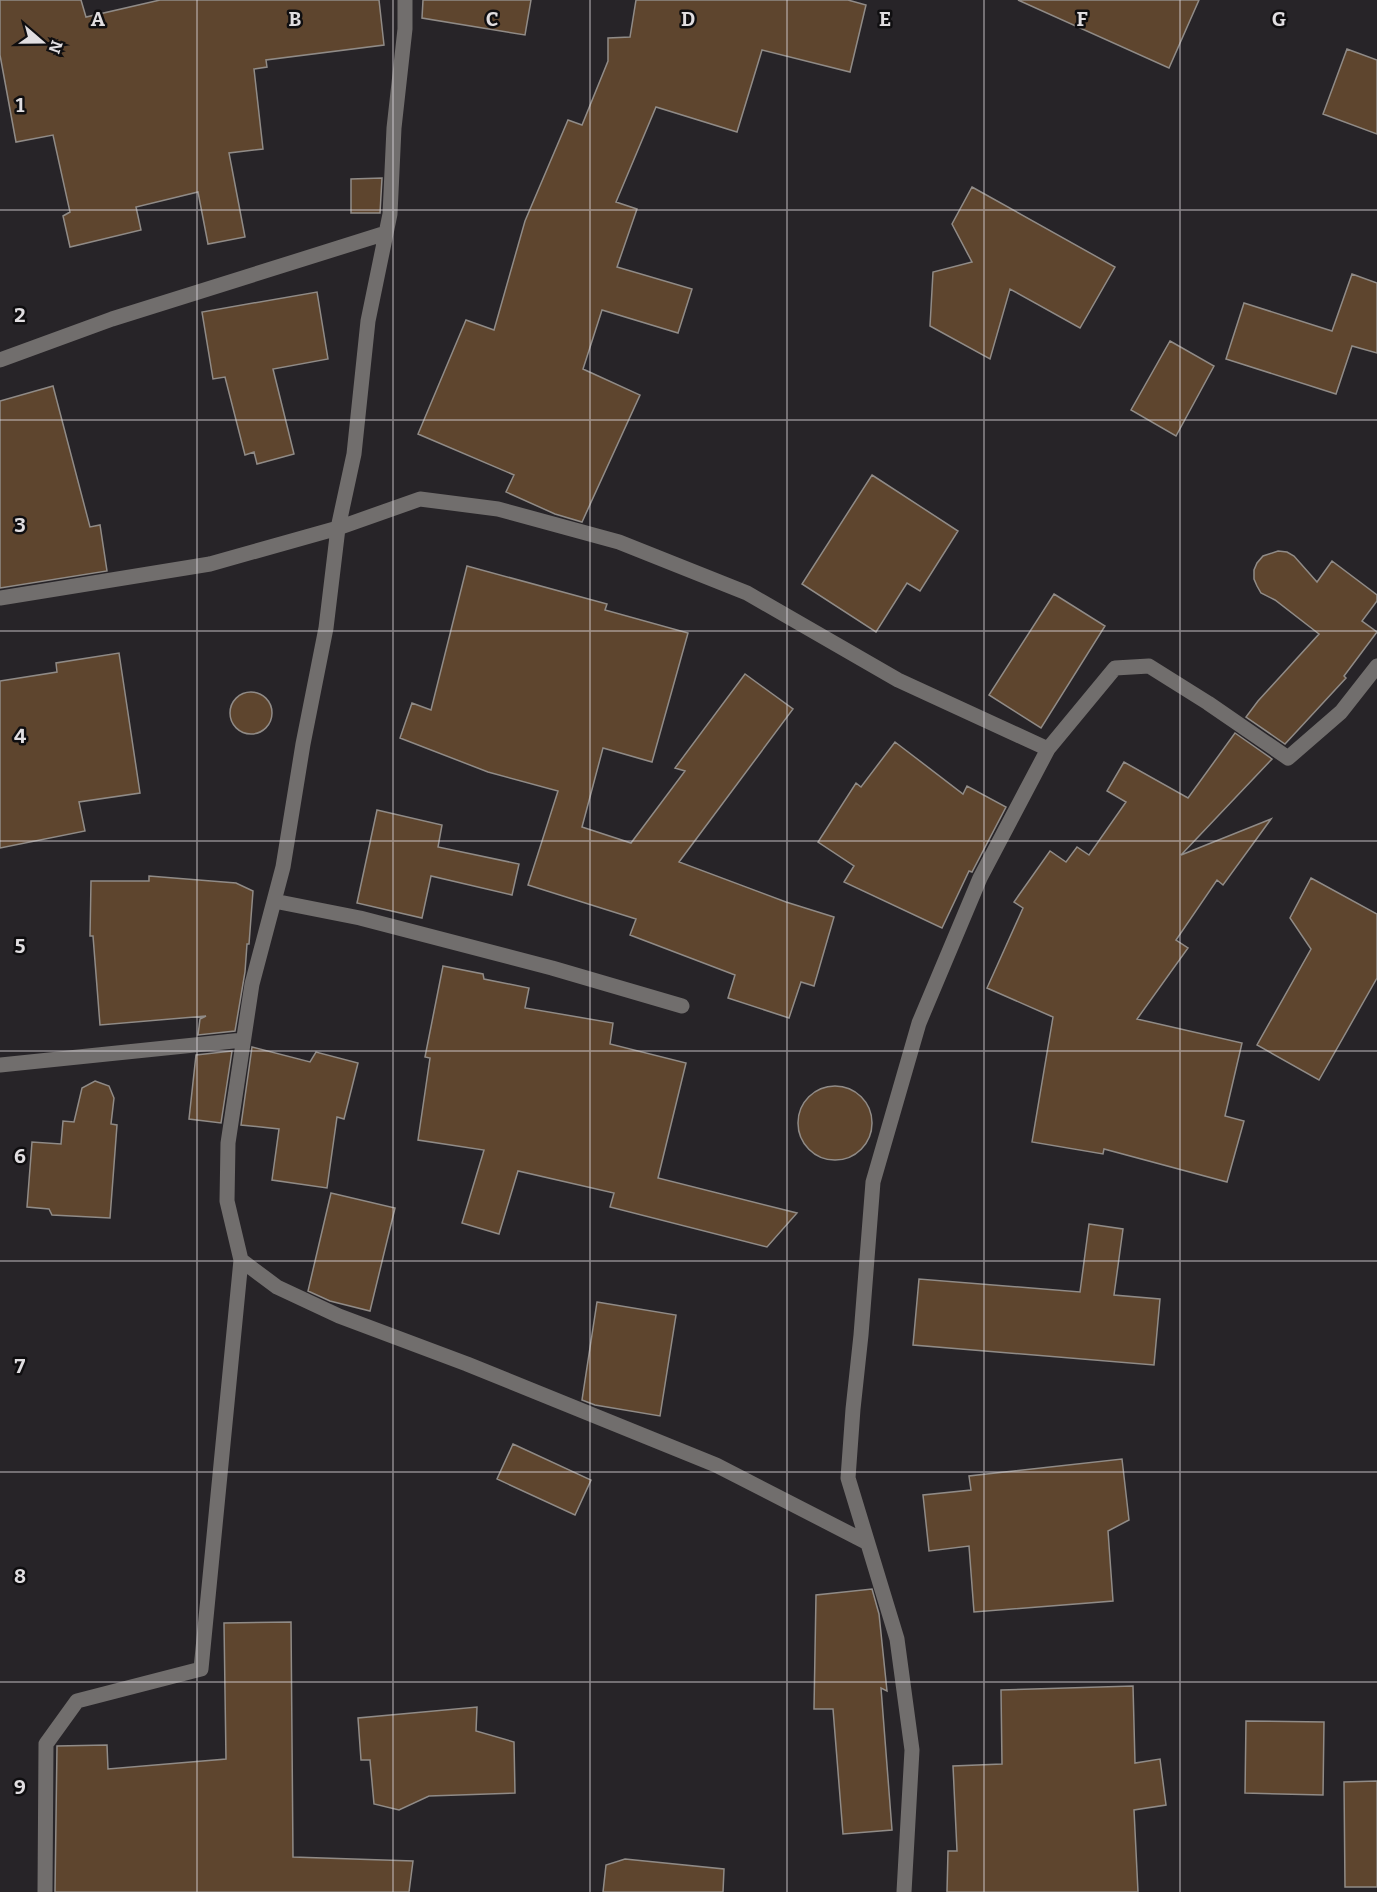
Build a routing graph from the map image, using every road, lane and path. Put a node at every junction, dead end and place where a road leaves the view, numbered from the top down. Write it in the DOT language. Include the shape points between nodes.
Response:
graph roads {
  1 [pos="405,0"];
  2 [pos="386,233"];
  3 [pos="0,360"];
  4 [pos="338,528"];
  5 [pos="0,598"];
  6 [pos="1377,666"];
  7 [pos="1048,749"];
  8 [pos="274,901"];
  9 [pos="682,1006"];
  10 [pos="243,1040"];
  11 [pos="0,1065"];
  12 [pos="241,1260"];
  13 [pos="866,1542"];
  14 [pos="45,1892"];
  15 [pos="904,1892"];
  1 -- 2 [label="street"];
  2 -- 3 [label="street" via="112,319"];
  2 -- 4 [label="street" via="368,321 354,454"];
  4 -- 5 [label="street" via="210,564"];
  4 -- 7 [label="street" via="420,499 498,508 619,542 747,593 898,680"];
  4 -- 8 [label="street" via="326,628"];
  6 -- 7 [label="street" via="1341,712 1288,758 1149,666 1115,668"];
  7 -- 13 [label="street" via="980,878 919,1023 873,1182 848,1478"];
  8 -- 9 [label="street" via="360,918"];
  8 -- 10 [label="street" via="252,984"];
  10 -- 11 [label="street"];
  10 -- 12 [label="street" via="228,1143 227,1201"];
  12 -- 13 [label="street" via="277,1287 339,1316 716,1465"];
  12 -- 14 [label="street" via="201,1669 77,1701 46,1744"];
  13 -- 15 [label="street" via="897,1639 912,1750"];
}
